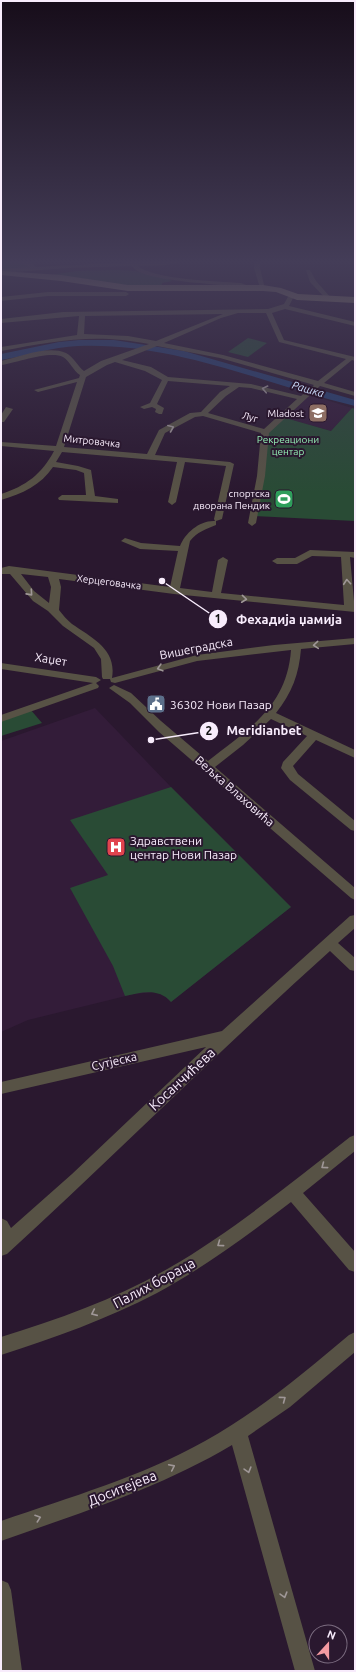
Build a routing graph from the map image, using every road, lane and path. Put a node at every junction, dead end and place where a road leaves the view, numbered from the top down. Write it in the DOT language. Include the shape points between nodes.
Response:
graph roads {
  1 [pos="70,337"];
  2 [pos="117,337"];
  3 [pos="171,337"];
  4 [pos="279,337"];
  5 [pos="154,344"];
  6 [pos="1,349"];
  7 [pos="353,358"];
  8 [pos="115,360"];
  9 [pos="1,363"];
  10 [pos="83,377"];
  11 [pos="166,379"];
  12 [pos="237,385"];
  13 [pos="317,385"];
  14 [pos="38,390"];
  15 [pos="355,394"];
  16 [pos="305,396"];
  17 [pos="153,405"];
  18 [pos="144,407"];
  19 [pos="9,409"];
  20 [pos="159,412"];
  21 [pos="203,414"];
  22 [pos="1,420"];
  23 [pos="265,432"];
  24 [pos="1,444"];
  25 [pos="60,449"];
  26 [pos="149,458"];
  27 [pos="181,461"];
  28 [pos="52,464"];
  29 [pos="2,496"];
  30 [pos="62,498"];
  31 [pos="91,498"];
  32 [pos="115,501"];
  33 [pos="172,502"];
  34 [pos="252,523"];
  35 [pos="125,541"];
  36 [pos="182,549"];
  37 [pos="345,556"];
  38 [pos="355,556"];
  39 [pos="223,560"];
  40 [pos="277,561"];
  41 [pos="1,565"];
  42 [pos="11,570"];
  43 [pos="1,571"];
  44 [pos="52,576"];
  45 [pos="174,591"];
  46 [pos="216,595"];
  47 [pos="352,609"];
  48 [pos="54,611"];
  49 [pos="355,641"];
  50 [pos="296,646"];
  51 [pos="1,666"];
  52 [pos="112,682"];
  53 [pos="95,683"];
  54 [pos="271,715"];
  55 [pos="1,719"];
  56 [pos="314,736"];
  57 [pos="355,754"];
  58 [pos="208,766"];
  59 [pos="355,827"];
  60 [pos="355,895"];
  61 [pos="355,920"];
  62 [pos="329,942"];
  63 [pos="355,966"];
  64 [pos="227,1036"];
  65 [pos="1,1088"];
  66 [pos="355,1142"];
  67 [pos="291,1191"];
  68 [pos="1,1226"];
  69 [pos="6,1244"];
  70 [pos="355,1264"];
  71 [pos="355,1341"];
  72 [pos="1,1346"];
  73 [pos="238,1432"];
  74 [pos="1,1531"];
  75 [pos="1,1590"];
  76 [pos="12,1671"];
  77 [pos="305,1671"];
  1 -- 6 [label="street"];
  2 -- 5 [label="street"];
  3 -- 5 [label="street"];
  4 -- 7 [label="street" via="281,341"];
  5 -- 8 [label="street"];
  5 -- 13 [label="street" via="221,356"];
  7 -- 13 [label="street, Луг"];
  8 -- 10 [label="street" via="100,364"];
  8 -- 11 [label="street" via="148,369"];
  9 -- 10 [label="street" via="49,354 66,356"];
  10 -- 14 [label="street"];
  10 -- 25 [label="street"];
  11 -- 12 [label="street"];
  11 -- 17 [label="street"];
  16 -- 12 [label="street, one-way"];
  12 -- 21 [label="street" via="223,394"];
  13 -- 15 [label="street"];
  13 -- 16 [label="street, Луг"];
  16 -- 23 [label="street, Луг"];
  17 -- 18 [label="street"];
  17 -- 20 [label="street" via="160,408"];
  19 -- 22 [label="street"];
  21 -- 23 [label="street, Луг"];
  26 -- 21 [label="street, one-way" via="162,432 190,416"];
  23 -- 34 [label="street"];
  24 -- 25 [label="street, Митровачка"];
  25 -- 26 [label="street, Митровачка"];
  25 -- 28 [label="street"];
  26 -- 27 [label="street, Митровачка"];
  27 -- 33 [label="street"];
  27 -- 36 [label="street, Митровачка" via="230,464 215,521 188,537"];
  28 -- 29 [label="street" via="29,486"];
  28 -- 31 [label="street" via="88,472"];
  30 -- 31 [label="street"];
  31 -- 32 [label="street"];
  35 -- 36 [label="street" via="140,546"];
  36 -- 45 [label="street, Митровачка"];
  37 -- 38 [label="street"];
  37 -- 40 [label="street" via="310,553 297,561"];
  47 -- 37 [label="street, one-way"];
  39 -- 46 [label="street"];
  41 -- 42 [label="street"];
  42 -- 43 [label="street, Херцеговачка"];
  42 -- 44 [label="street, Херцеговачка"];
  42 -- 48 [label="street, one-way" via="34,598"];
  44 -- 45 [label="street, Херцеговачка"];
  44 -- 48 [label="street" via="56,583"];
  45 -- 46 [label="street, Херцеговачка"];
  46 -- 47 [label="street, Херцеговачка, one-way"];
  48 -- 52 [label="street" via="68,626 88,637 100,649 105,656"];
  49 -- 50 [label="street, Вишеградска, one-way"];
  50 -- 52 [label="street, Вишеградска, one-way" via="197,658"];
  50 -- 54 [label="street" via="296,666 291,682"];
  51 -- 53 [label="street, Хаџет"];
  52 -- 53 [label="street, Хаџет" via="103,691"];
  52 -- 58 [label="street, Вељка Влаховића"];
  53 -- 55 [label="street"];
  54 -- 56 [label="street"];
  54 -- 58 [label="street"];
  56 -- 57 [label="street"];
  56 -- 59 [label="street" via="290,759 287,768 294,777"];
  58 -- 60 [label="street, Вељка Влаховића"];
  61 -- 62 [label="street, Косанчићева"];
  62 -- 63 [label="street"];
  62 -- 64 [label="street, Косанчићева"];
  64 -- 65 [label="street, Сутјеска"];
  64 -- 69 [label="street, Косанчићева"];
  66 -- 67 [label="street, Палих бораца, one-way"];
  67 -- 70 [label="street"];
  67 -- 72 [label="street, Палих бораца, one-way" via="209,1253 161,1281 78,1320"];
  68 -- 69 [label="street, Косанчићева"];
  73 -- 71 [label="street, Доситејева, one-way"];
  74 -- 73 [label="street, Доситејева, one-way" via="138,1483"];
  73 -- 77 [label="street, one-way"];
  75 -- 76 [label="street"];
}
